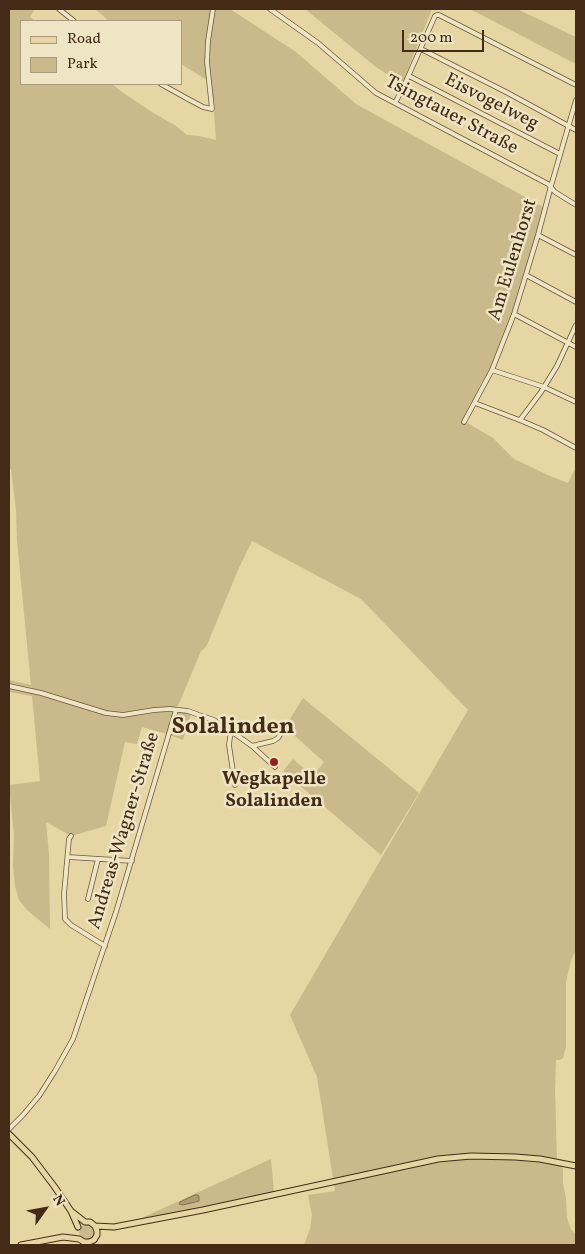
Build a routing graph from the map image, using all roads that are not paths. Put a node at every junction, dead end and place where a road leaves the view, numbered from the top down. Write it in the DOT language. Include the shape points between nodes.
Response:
graph roads {
  1 [pos="59,9"];
  2 [pos="214,9"];
  3 [pos="270,9"];
  4 [pos="73,20"];
  5 [pos="421,49"];
  6 [pos="408,76"];
  7 [pos="576,84"];
  8 [pos="163,85"];
  9 [pos="576,100"];
  10 [pos="395,103"];
  11 [pos="568,126"];
  12 [pos="576,130"];
  13 [pos="560,154"];
  14 [pos="551,186"];
  15 [pos="576,205"];
  16 [pos="538,235"];
  17 [pos="576,255"];
  18 [pos="526,275"];
  19 [pos="576,302"];
  20 [pos="514,314"];
  21 [pos="576,325"];
  22 [pos="568,343"];
  23 [pos="576,347"];
  24 [pos="492,370"];
  25 [pos="544,387"];
  26 [pos="576,402"];
  27 [pos="475,403"];
  28 [pos="520,420"];
  29 [pos="464,422"];
  30 [pos="576,448"];
  31 [pos="9,686"];
  32 [pos="176,710"];
  33 [pos="232,732"];
  34 [pos="282,732"];
  35 [pos="252,746"];
  36 [pos="275,767"];
  37 [pos="235,785"];
  38 [pos="71,836"];
  39 [pos="68,857"];
  40 [pos="98,859"];
  41 [pos="132,861"];
  42 [pos="88,899"];
  43 [pos="105,946"];
  44 [pos="9,1129"];
  45 [pos="9,1134"];
  46 [pos="576,1166"];
  47 [pos="72,1211"];
  48 [pos="85,1222"];
  49 [pos="95,1226"];
  50 [pos="114,1227"];
  51 [pos="77,1229"];
  52 [pos="63,1237"];
  53 [pos="79,1239"];
  54 [pos="95,1241"];
  55 [pos="20,1245"];
  1 -- 4 [label="street"];
  2 -- 8 [label="street" via="207,62 212,109"];
  3 -- 10 [label="street, Tsingtauer Straße" via="318,42 376,93"];
  5 -- 6 [label="street"];
  5 -- 7 [label="street" via="437,14"];
  5 -- 11 [label="street"];
  6 -- 10 [label="street"];
  6 -- 13 [label="street, Eisvogelweg"];
  9 -- 11 [label="street, Am Eulenhorst"];
  10 -- 14 [label="street, Tsingtauer Straße"];
  11 -- 12 [label="street"];
  11 -- 13 [label="street, Am Eulenhorst"];
  13 -- 14 [label="street, Am Eulenhorst"];
  14 -- 15 [label="street, Tsingtauer Straße"];
  14 -- 16 [label="street, Am Eulenhorst"];
  16 -- 17 [label="street"];
  16 -- 18 [label="street, Am Eulenhorst"];
  18 -- 19 [label="street"];
  18 -- 20 [label="street, Am Eulenhorst"];
  20 -- 22 [label="street"];
  20 -- 24 [label="street, Am Eulenhorst"];
  21 -- 22 [label="street"];
  22 -- 23 [label="street"];
  22 -- 25 [label="street"];
  24 -- 25 [label="street"];
  24 -- 27 [label="street, Am Eulenhorst"];
  25 -- 26 [label="street"];
  25 -- 28 [label="street"];
  27 -- 28 [label="street"];
  27 -- 29 [label="street, Am Eulenhorst"];
  28 -- 30 [label="street"];
  31 -- 32 [label="street" via="110,714"];
  32 -- 33 [label="street" via="209,718"];
  32 -- 41 [label="street, Andreas-Wagner-Straße"];
  33 -- 35 [label="street"];
  33 -- 37 [label="street" via="229,745"];
  34 -- 35 [label="street" via="273,741"];
  35 -- 36 [label="street"];
  38 -- 39 [label="street"];
  39 -- 40 [label="street"];
  39 -- 43 [label="street" via="65,919"];
  40 -- 41 [label="street"];
  40 -- 42 [label="street"];
  41 -- 43 [label="street, Andreas-Wagner-Straße"];
  43 -- 44 [label="street, Andreas-Wagner-Straße" via="68,1048 39,1096"];
  45 -- 47 [label="main road" via="40,1167"];
  46 -- 50 [label="main road" via="515,1157 444,1158"];
  47 -- 48 [label="main road"];
  47 -- 51 [label="main road"];
  48 -- 49 [label="main road"];
  48 -- 51 [label="main road"];
  49 -- 50 [label="main road"];
  49 -- 54 [label="main road"];
  50 -- 54 [label="main road"];
  51 -- 52 [label="main road"];
  51 -- 53 [label="main road"];
  52 -- 53 [label="main road"];
  52 -- 55 [label="main road"];
  53 -- 54 [label="main road"];
}
